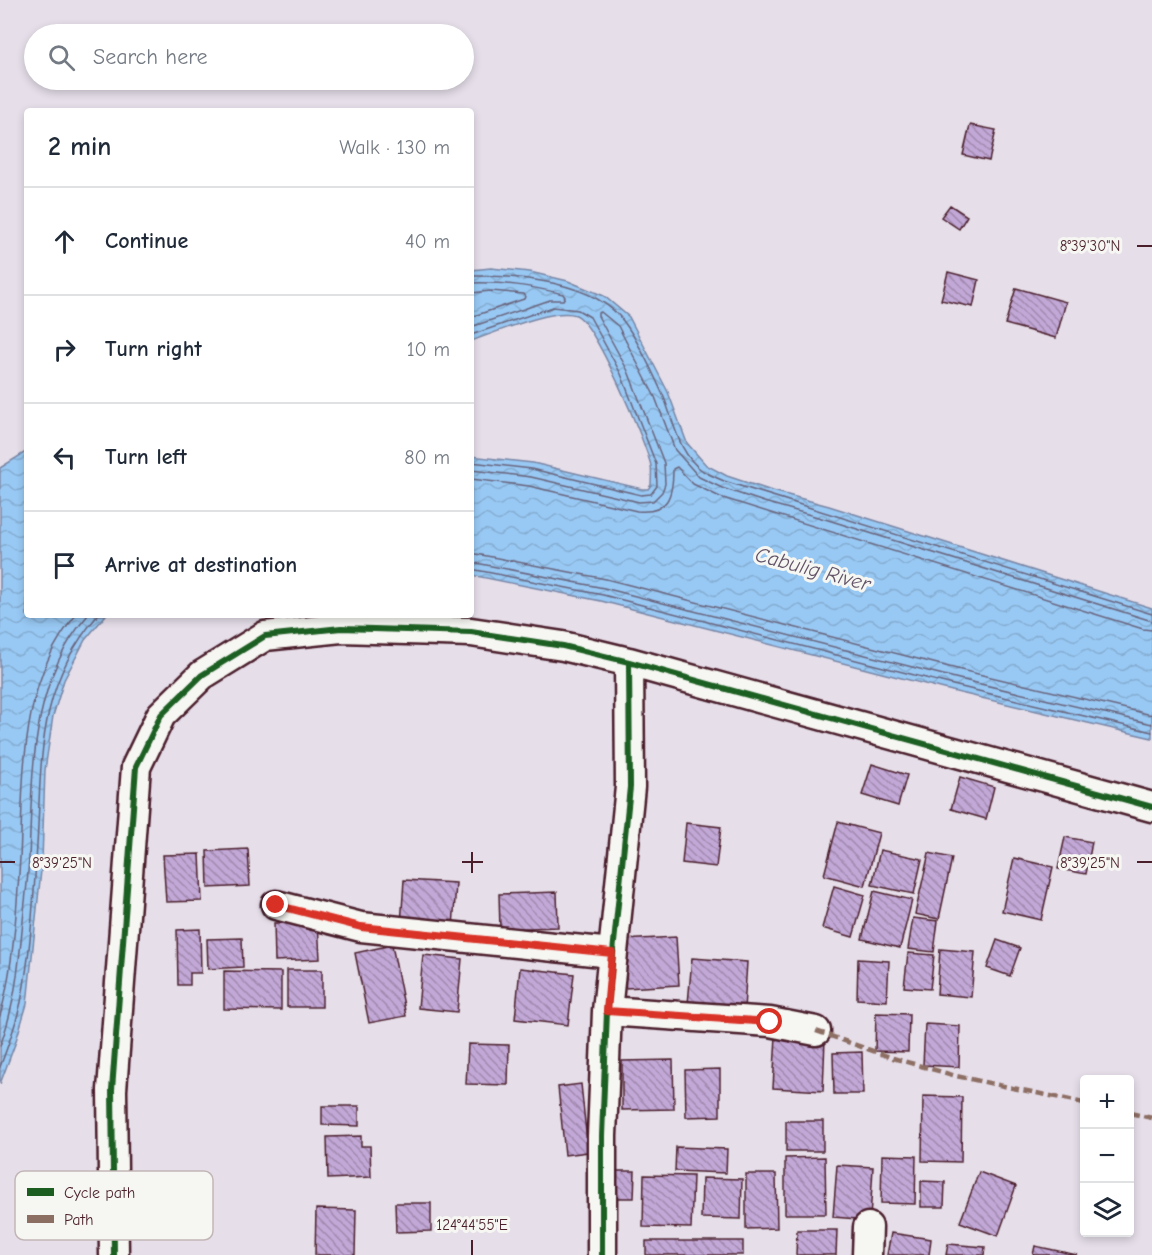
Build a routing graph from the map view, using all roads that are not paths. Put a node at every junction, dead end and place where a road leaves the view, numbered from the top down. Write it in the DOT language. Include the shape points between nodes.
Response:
graph roads {
  1 [pos="629,662"];
  2 [pos="1152,807"];
  3 [pos="276,905"];
  4 [pos="612,953"];
  5 [pos="607,1011"];
  6 [pos="816,1031"];
  7 [pos="113,1171"];
  8 [pos="868,1227"];
  9 [pos="114,1240"];
  10 [pos="114,1255"];
  11 [pos="602,1255"];
  12 [pos="867,1255"];
  1 -- 2 [label="street"];
  1 -- 4 [label="street" via="630,788"];
  1 -- 7 [label="street" via="563,646 471,632 341,628 265,636 202,675 161,715 136,766 112,1090"];
  3 -- 4 [label="street" via="361,927"];
  4 -- 5 [label="street"];
  5 -- 6 [label="street" via="770,1022"];
  5 -- 11 [label="street"];
  8 -- 12 [label="street"];
  9 -- 10 [label="street"];
}
